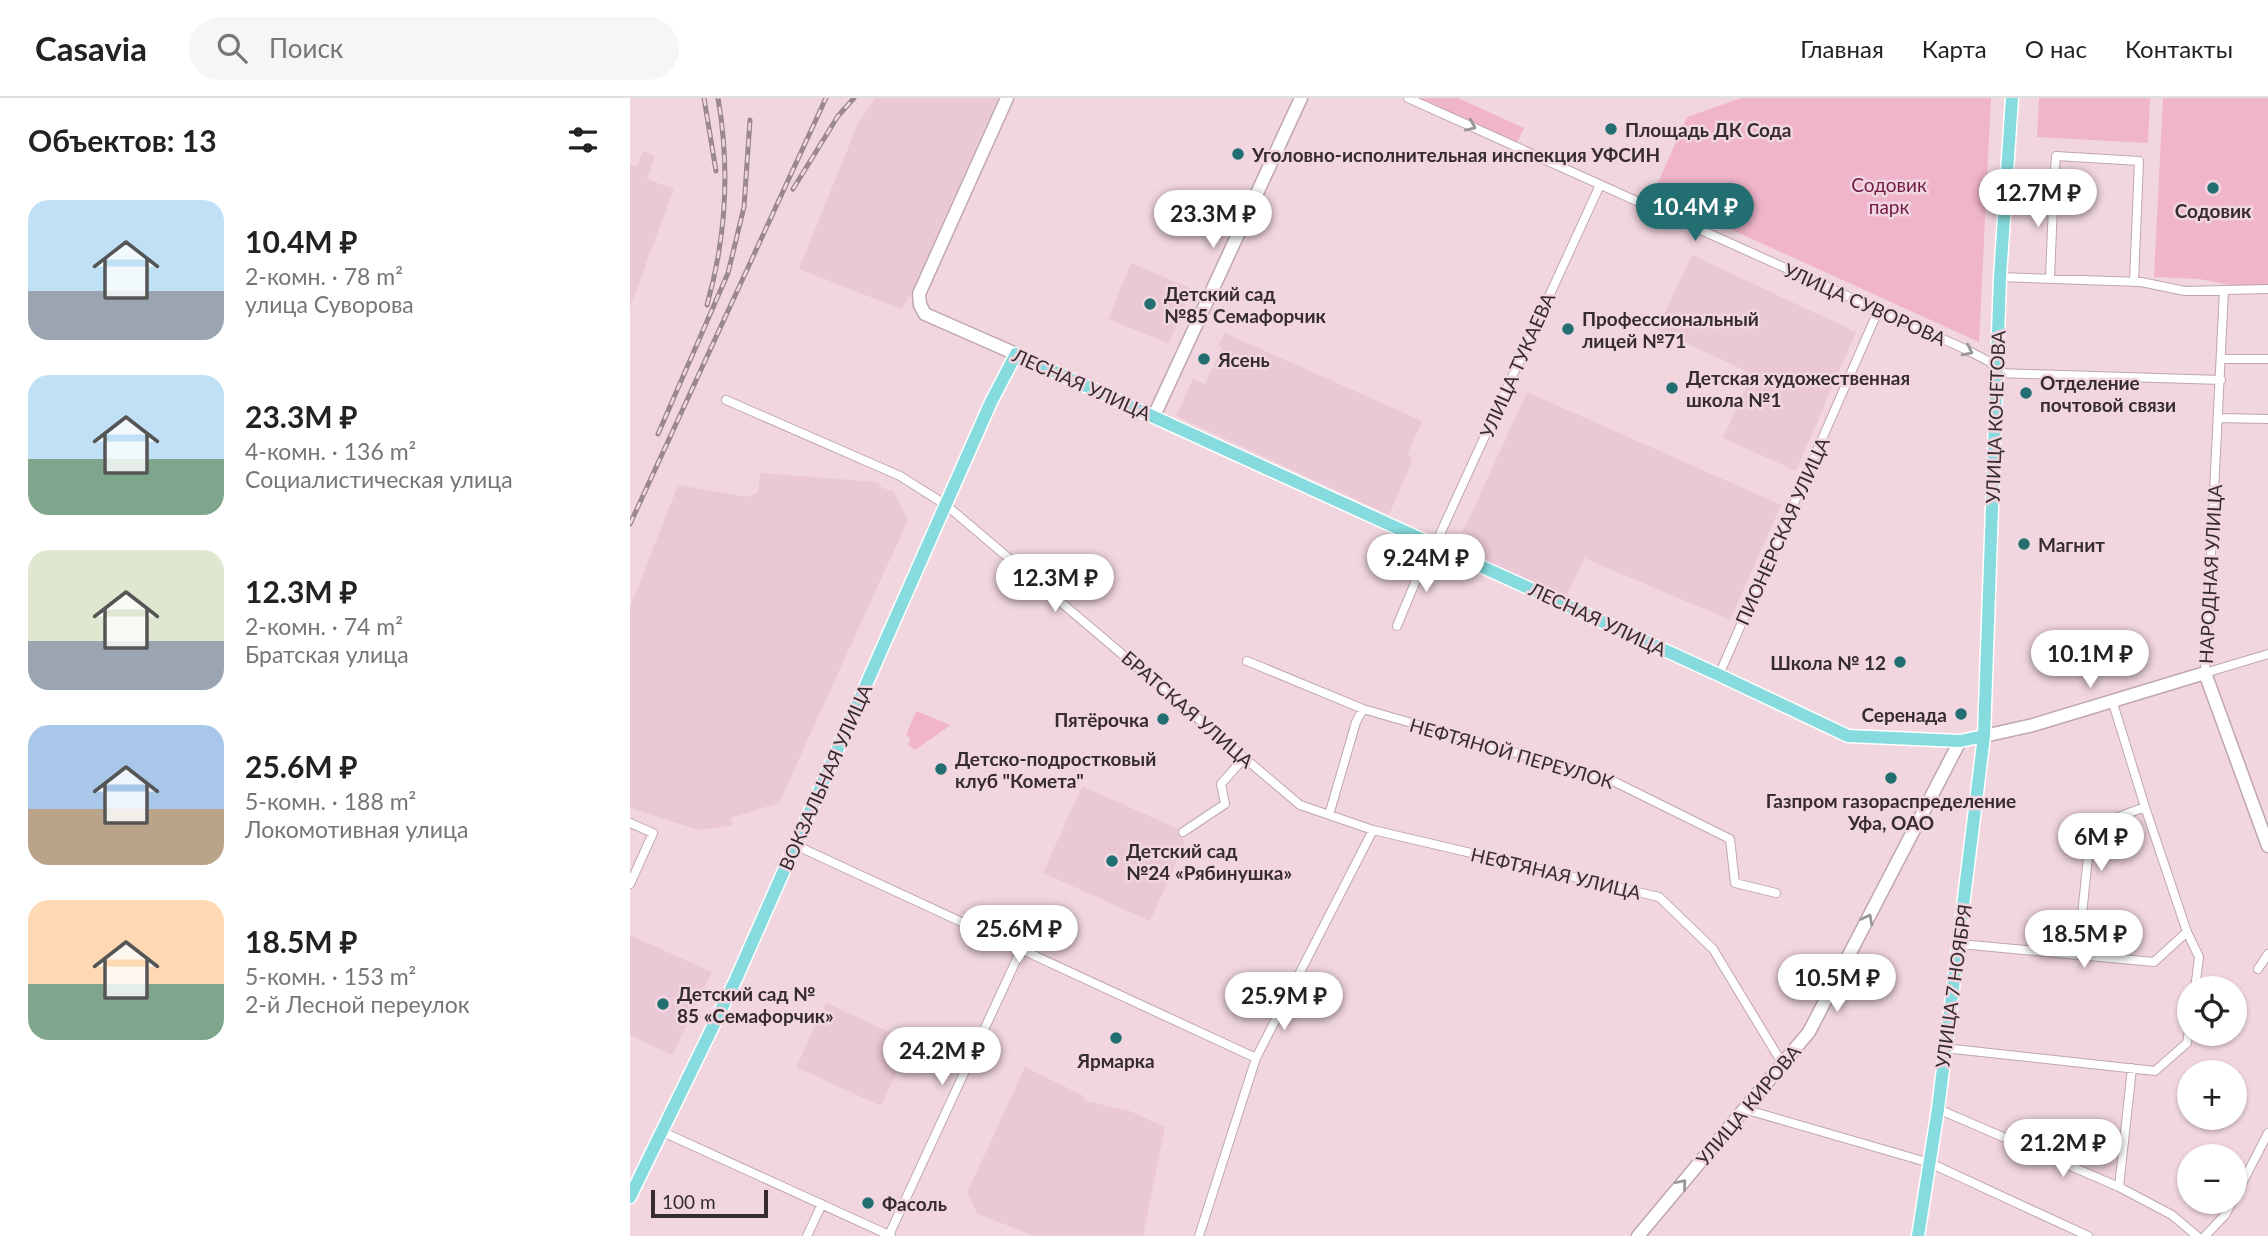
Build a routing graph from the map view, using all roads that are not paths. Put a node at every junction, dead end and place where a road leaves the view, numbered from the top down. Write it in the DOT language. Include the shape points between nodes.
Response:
graph roads {
  1 [pos="1007,98"];
  2 [pos="1301,98"];
  3 [pos="1408,98"];
  4 [pos="2012,98"];
  5 [pos="2007,178"];
  6 [pos="2054,181"];
  7 [pos="1600,185"];
  8 [pos="2000,277"];
  9 [pos="2050,278"];
  10 [pos="2134,282"];
  11 [pos="2268,289"];
  12 [pos="2224,290"];
  13 [pos="1878,311"];
  14 [pos="1016,355"];
  15 [pos="2222,359"];
  16 [pos="2268,359"];
  17 [pos="1995,363"];
  18 [pos="2221,380"];
  19 [pos="726,400"];
  20 [pos="1154,416"];
  21 [pos="2219,418"];
  22 [pos="2268,419"];
  23 [pos="947,505"];
  24 [pos="1435,545"];
  25 [pos="1397,626"];
  26 [pos="2268,654"];
  27 [pos="1247,661"];
  28 [pos="2205,673"];
  29 [pos="1719,675"];
  30 [pos="2112,700"];
  31 [pos="1363,709"];
  32 [pos="1984,736"];
  33 [pos="1960,741"];
  34 [pos="1244,758"];
  35 [pos="2145,807"];
  36 [pos="1329,815"];
  37 [pos="630,823"];
  38 [pos="1373,830"];
  39 [pos="1183,831"];
  40 [pos="795,845"];
  41 [pos="2268,846"];
  42 [pos="630,884"];
  43 [pos="1776,892"];
  44 [pos="2188,932"];
  45 [pos="1959,944"];
  46 [pos="1021,950"];
  47 [pos="2078,954"];
  48 [pos="2268,954"];
  49 [pos="2258,969"];
  50 [pos="2197,976"];
  51 [pos="2186,1046"];
  52 [pos="1944,1048"];
  53 [pos="1255,1058"];
  54 [pos="1783,1063"];
  55 [pos="2132,1068"];
  56 [pos="1744,1109"];
  57 [pos="1938,1109"];
  58 [pos="663,1132"];
  59 [pos="2268,1133"];
  60 [pos="1930,1163"];
  61 [pos="2247,1174"];
  62 [pos="2119,1187"];
  63 [pos="631,1194"];
  64 [pos="822,1204"];
  65 [pos="2226,1214"];
  66 [pos="807,1236"];
  67 [pos="890,1236"];
  68 [pos="1199,1236"];
  69 [pos="1638,1236"];
  70 [pos="1918,1236"];
  71 [pos="2088,1236"];
  72 [pos="2197,1236"];
  73 [pos="2205,1236"];
  1 -- 14 [label="street, ЛЕСНАЯ УЛИЦА" via="919,294 925,314"];
  2 -- 20 [label="street"];
  3 -- 7 [label="street, УЛИЦА СУВОРОВА, one-way"];
  4 -- 5 [label="main road, УЛИЦА КОЧЕТОВА"];
  5 -- 6 [label="street"];
  5 -- 8 [label="main road, УЛИЦА КОЧЕТОВА"];
  6 -- 9 [label="street"];
  6 -- 10 [label="street" via="2056,156 2139,161"];
  7 -- 13 [label="street, УЛИЦА СУВОРОВА"];
  7 -- 24 [label="street, УЛИЦА ТУКАЕВА"];
  8 -- 9 [label="street"];
  8 -- 17 [label="main road, УЛИЦА КОЧЕТОВА"];
  9 -- 10 [label="street"];
  10 -- 12 [label="street" via="2185,291"];
  11 -- 12 [label="street"];
  12 -- 15 [label="street, НАРОДНАЯ УЛИЦА"];
  13 -- 17 [label="street, УЛИЦА СУВОРОВА, one-way"];
  13 -- 29 [label="street, ПИОНЕРСКАЯ УЛИЦА"];
  14 -- 20 [label="main road, ЛЕСНАЯ УЛИЦА"];
  14 -- 23 [label="main road, ВОКЗАЛЬНАЯ УЛИЦА"];
  15 -- 16 [label="street"];
  15 -- 18 [label="street, НАРОДНАЯ УЛИЦА"];
  17 -- 18 [label="street, УЛИЦА СУВОРОВА"];
  17 -- 32 [label="main road, УЛИЦА КОЧЕТОВА"];
  18 -- 21 [label="street, НАРОДНАЯ УЛИЦА"];
  19 -- 23 [label="street, БРАТСКАЯ УЛИЦА" via="900,476"];
  20 -- 24 [label="main road, ЛЕСНАЯ УЛИЦА"];
  21 -- 22 [label="street"];
  21 -- 28 [label="street, НАРОДНАЯ УЛИЦА"];
  23 -- 34 [label="street, БРАТСКАЯ УЛИЦА"];
  23 -- 40 [label="main road, ВОКЗАЛЬНАЯ УЛИЦА"];
  24 -- 25 [label="street, УЛИЦА ТУКАЕВА" via="1429,548"];
  24 -- 29 [label="main road, ЛЕСНАЯ УЛИЦА"];
  26 -- 28 [label="street, ЛЕСНАЯ УЛИЦА"];
  27 -- 31 [label="street, НЕФТЯНОЙ ПЕРЕУЛОК"];
  28 -- 30 [label="street, ЛЕСНАЯ УЛИЦА"];
  28 -- 41 [label="street, НАРОДНАЯ УЛИЦА"];
  29 -- 33 [label="main road, ЛЕСНАЯ УЛИЦА" via="1848,736"];
  30 -- 32 [label="street, ЛЕСНАЯ УЛИЦА"];
  30 -- 35 [label="street"];
  31 -- 36 [label="street"];
  31 -- 43 [label="street, НЕФТЯНОЙ ПЕРЕУЛОК" via="1613,781 1730,839 1735,883"];
  32 -- 33 [label="main road, ЛЕСНАЯ УЛИЦА"];
  32 -- 45 [label="main road, УЛИЦА 7 НОЯБРЯ"];
  54 -- 33 [label="street, УЛИЦА КИРОВА, one-way" via="1809,1032"];
  34 -- 36 [label="street, БРАТСКАЯ УЛИЦА" via="1300,805"];
  34 -- 39 [label="street" via="1221,784 1225,804"];
  35 -- 44 [label="street"];
  35 -- 47 [label="street" via="2091,827"];
  36 -- 38 [label="street, БРАТСКАЯ УЛИЦА"];
  37 -- 42 [label="street" via="653,833"];
  38 -- 53 [label="street"];
  38 -- 54 [label="street, НЕФТЯНАЯ УЛИЦА" via="1659,897 1713,949"];
  40 -- 46 [label="street"];
  40 -- 58 [label="main road, ВОКЗАЛЬНАЯ УЛИЦА"];
  44 -- 47 [label="street" via="2154,962"];
  44 -- 50 [label="street" via="2199,957"];
  45 -- 47 [label="street"];
  45 -- 52 [label="main road, УЛИЦА 7 НОЯБРЯ"];
  46 -- 53 [label="street"];
  46 -- 67 [label="street"];
  48 -- 49 [label="street"];
  51 -- 55 [label="street" via="2155,1071"];
  52 -- 55 [label="street"];
  52 -- 57 [label="main road, УЛИЦА 7 НОЯБРЯ"];
  53 -- 68 [label="street"];
  54 -- 56 [label="street, УЛИЦА КИРОВА"];
  55 -- 62 [label="street"];
  56 -- 60 [label="street"];
  69 -- 56 [label="street, УЛИЦА КИРОВА, one-way"];
  57 -- 60 [label="main road, УЛИЦА 7 НОЯБРЯ"];
  57 -- 62 [label="street"];
  58 -- 63 [label="main road, ВОКЗАЛЬНАЯ УЛИЦА"];
  58 -- 64 [label="street"];
  59 -- 61 [label="street"];
  60 -- 70 [label="main road, УЛИЦА 7 НОЯБРЯ"];
  60 -- 71 [label="street"];
  62 -- 72 [label="street" via="2172,1215"];
  64 -- 66 [label="street"];
  64 -- 67 [label="street"];
  65 -- 73 [label="street"];
}
